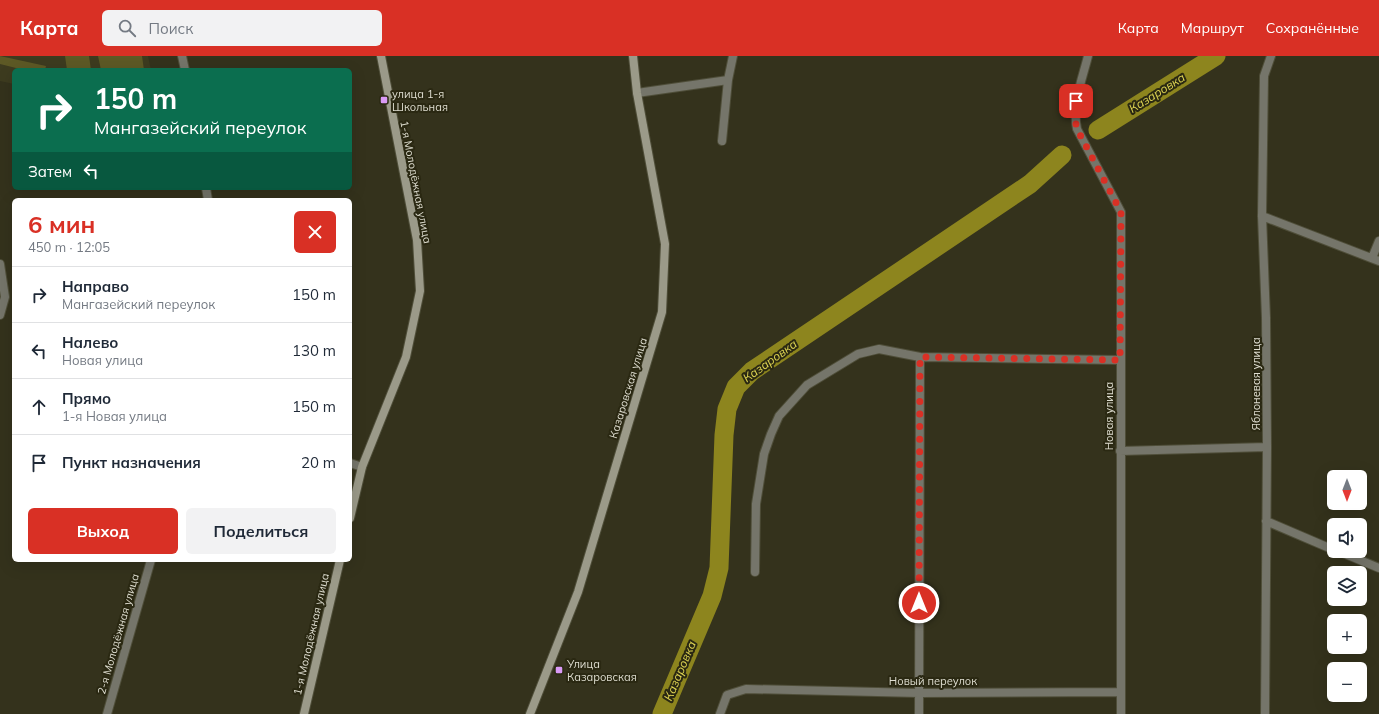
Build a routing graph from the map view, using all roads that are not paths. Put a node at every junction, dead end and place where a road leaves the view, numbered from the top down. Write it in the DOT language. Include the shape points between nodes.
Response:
graph roads {
  1 [pos="182,56"];
  2 [pos="381,56"];
  3 [pos="632,56"];
  4 [pos="733,56"];
  5 [pos="1088,56"];
  6 [pos="1271,56"];
  7 [pos="185,68"];
  8 [pos="728,80"];
  9 [pos="637,93"];
  10 [pos="722,141"];
  11 [pos="1262,216"];
  12 [pos="1379,240"];
  13 [pos="1376,259"];
  14 [pos="0,264"];
  15 [pos="2,297"];
  16 [pos="0,315"];
  17 [pos="920,357"];
  18 [pos="1120,360"];
  19 [pos="1267,447"];
  20 [pos="1120,451"];
  21 [pos="352,464"];
  22 [pos="362,467"];
  23 [pos="352,510"];
  24 [pos="1266,521"];
  25 [pos="1327,547"];
  26 [pos="1355,558"];
  27 [pos="150,562"];
  28 [pos="340,562"];
  29 [pos="1379,568"];
  30 [pos="755,572"];
  31 [pos="1121,692"];
  32 [pos="919,693"];
  33 [pos="106,714"];
  34 [pos="304,714"];
  35 [pos="530,714"];
  36 [pos="720,714"];
  37 [pos="919,714"];
  38 [pos="1121,714"];
  39 [pos="1265,714"];
  1 -- 7 [label="street"];
  2 -- 22 [label="street, 1-я Молодёжная улица" via="417,240 420,291 406,357"];
  3 -- 9 [label="street, Казаровская улица"];
  4 -- 8 [label="street"];
  5 -- 18 [label="street, Новая улица" via="1074,115 1077,129 1121,212"];
  6 -- 11 [label="street, Яблоневая улица" via="1264,76"];
  8 -- 9 [label="street"];
  8 -- 10 [label="street"];
  9 -- 35 [label="street, Казаровская улица" via="665,244 662,312 578,592"];
  11 -- 13 [label="street"];
  11 -- 19 [label="street, Яблоневая улица"];
  12 -- 13 [label="street"];
  14 -- 15 [label="street"];
  15 -- 16 [label="street"];
  17 -- 18 [label="street"];
  17 -- 30 [label="street" via="879,349 858,354 807,385 779,416 764,454 756,504"];
  17 -- 32 [label="street"];
  18 -- 20 [label="street, Новая улица"];
  19 -- 20 [label="street"];
  19 -- 24 [label="street, Яблоневая улица"];
  20 -- 31 [label="street, Новая улица"];
  21 -- 22 [label="street"];
  22 -- 23 [label="street, 1-я Молодёжная улица"];
  24 -- 25 [label="street"];
  24 -- 39 [label="street, Яблоневая улица"];
  26 -- 29 [label="street"];
  27 -- 33 [label="street, 2-я Молодёжная улица"];
  28 -- 34 [label="street, 1-я Молодёжная улица"];
  31 -- 32 [label="street, Новый переулок"];
  31 -- 38 [label="street, Новая улица"];
  32 -- 36 [label="street, Новый переулок" via="746,689 727,695"];
  32 -- 37 [label="street"];
}
